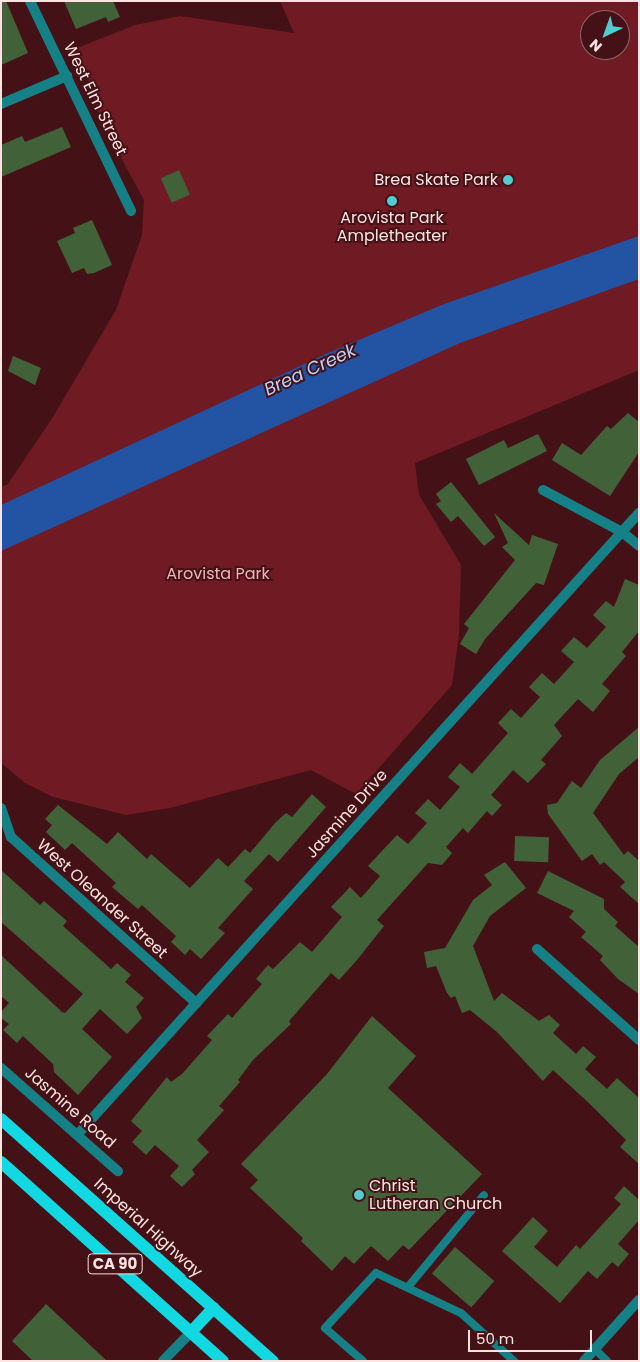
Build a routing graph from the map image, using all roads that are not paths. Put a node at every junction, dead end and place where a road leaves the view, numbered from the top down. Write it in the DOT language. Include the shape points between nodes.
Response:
graph roads {
  1 [pos="30,1"];
  2 [pos="67,76"];
  3 [pos="1,104"];
  4 [pos="132,211"];
  5 [pos="543,490"];
  6 [pos="639,513"];
  7 [pos="622,532"];
  8 [pos="639,546"];
  9 [pos="1,808"];
  10 [pos="538,949"];
  11 [pos="196,1003"];
  12 [pos="639,1040"];
  13 [pos="1,1068"];
  14 [pos="1,1119"];
  15 [pos="78,1134"];
  16 [pos="1,1162"];
  17 [pos="118,1171"];
  18 [pos="484,1195"];
  19 [pos="408,1287"];
  20 [pos="639,1300"];
  21 [pos="213,1308"];
  22 [pos="191,1332"];
  23 [pos="595,1349"];
  24 [pos="512,1360"];
  25 [pos="163,1361"];
  26 [pos="223,1361"];
  27 [pos="273,1361"];
  28 [pos="362,1361"];
  29 [pos="584,1361"];
  30 [pos="607,1361"];
  1 -- 2 [label="street, West Elm Street"];
  2 -- 3 [label="street"];
  2 -- 4 [label="street, West Elm Street"];
  5 -- 7 [label="street"];
  6 -- 7 [label="street, Jasmine Drive"];
  7 -- 8 [label="street"];
  7 -- 11 [label="street, Jasmine Drive"];
  9 -- 11 [label="street, West Oleander Street" via="11,837"];
  10 -- 12 [label="street"];
  11 -- 15 [label="street, Jasmine Drive"];
  13 -- 15 [label="street, Jasmine Road"];
  14 -- 21 [label="main road, Imperial Highway / CA 90"];
  15 -- 17 [label="street, Jasmine Road"];
  16 -- 22 [label="main road, CA 90"];
  18 -- 19 [label="lane"];
  19 -- 24 [label="lane" via="461,1313"];
  19 -- 28 [label="lane" via="376,1273 325,1328"];
  20 -- 23 [label="street"];
  21 -- 22 [label="main road"];
  21 -- 27 [label="main road, Imperial Highway / CA 90"];
  22 -- 25 [label="street"];
  22 -- 26 [label="main road, CA 90"];
  23 -- 29 [label="street"];
  23 -- 30 [label="lane"];
}
